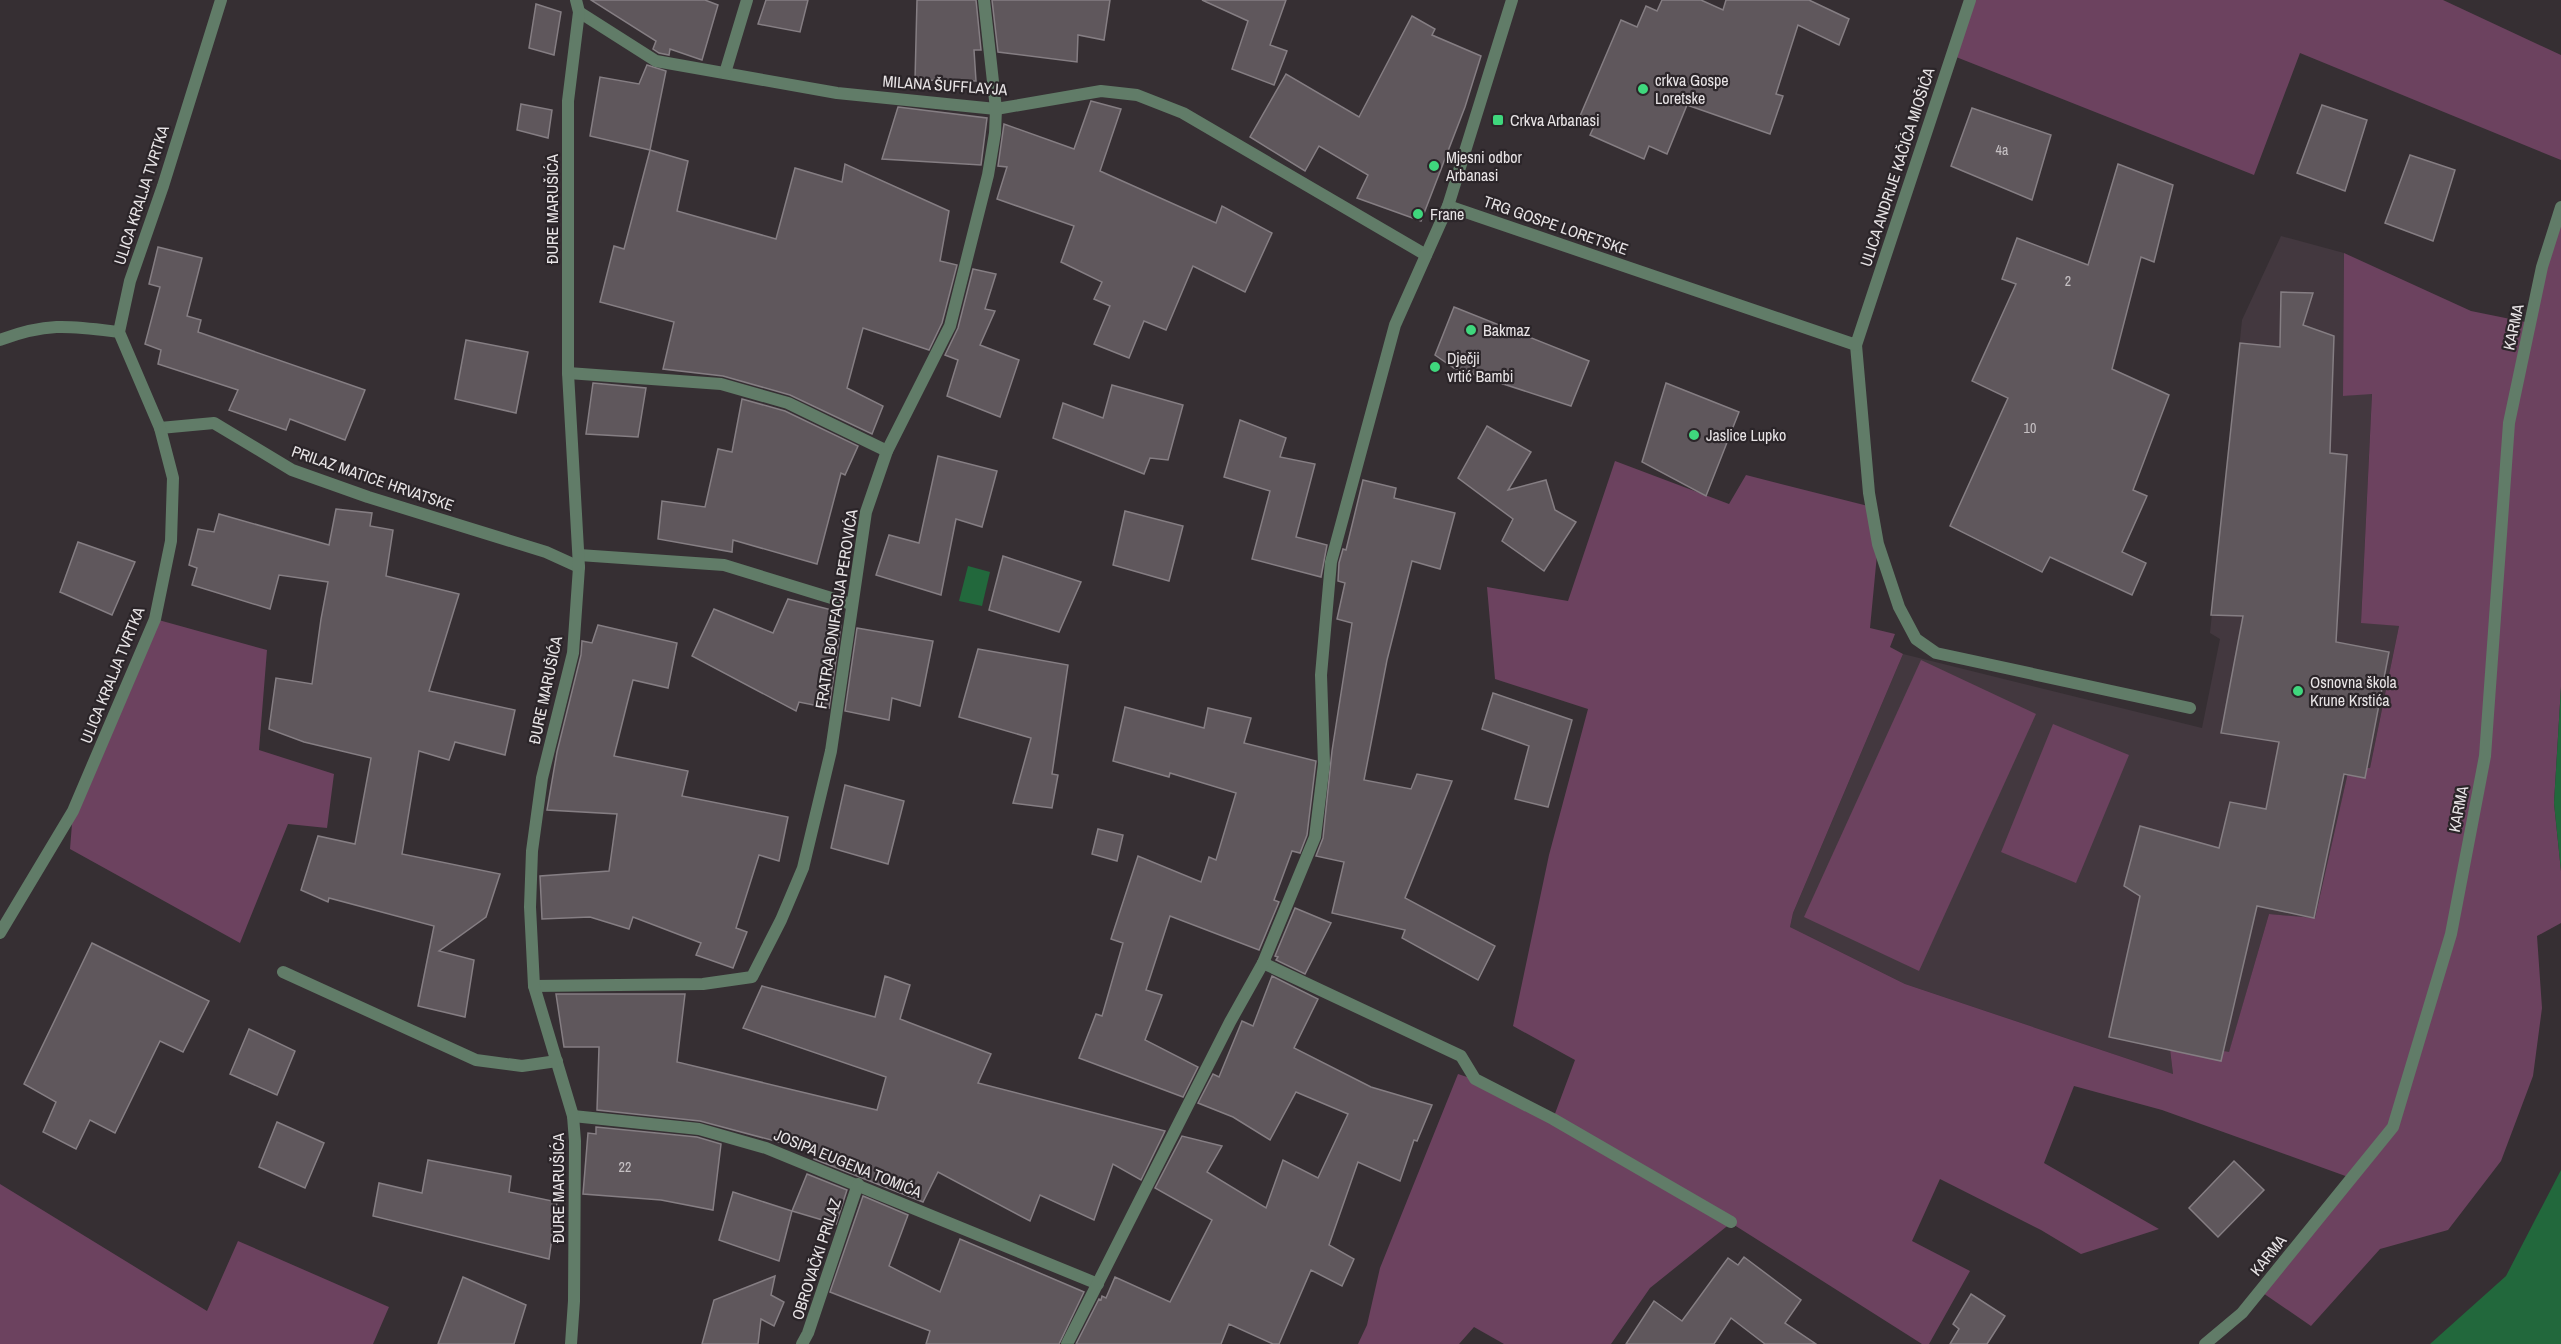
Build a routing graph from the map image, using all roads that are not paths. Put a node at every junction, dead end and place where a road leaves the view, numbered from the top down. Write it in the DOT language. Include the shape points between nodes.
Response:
graph roads {
  1 [pos="221,0"];
  2 [pos="747,0"];
  3 [pos="984,0"];
  4 [pos="1512,0"];
  5 [pos="1971,0"];
  6 [pos="578,6"];
  7 [pos="725,74"];
  8 [pos="996,109"];
  9 [pos="1448,206"];
  10 [pos="2561,207"];
  11 [pos="1426,255"];
  12 [pos="119,332"];
  13 [pos="0,340"];
  14 [pos="1856,345"];
  15 [pos="568,373"];
  16 [pos="160,428"];
  17 [pos="887,451"];
  18 [pos="579,561"];
  19 [pos="852,604"];
  20 [pos="2190,708"];
  21 [pos="2,925"];
  22 [pos="1263,963"];
  23 [pos="283,972"];
  24 [pos="534,986"];
  25 [pos="557,1061"];
  26 [pos="573,1116"];
  27 [pos="858,1184"];
  28 [pos="1731,1222"];
  29 [pos="1098,1284"];
  30 [pos="571,1344"];
  31 [pos="802,1344"];
  32 [pos="1067,1344"];
  33 [pos="2205,1344"];
  1 -- 12 [label="street, ULICA KRALJA TVRTKA" via="130,281"];
  2 -- 7 [label="street"];
  3 -- 8 [label="street, FRATRA BONIFACIJA PEROVIĆA"];
  4 -- 9 [label="street"];
  5 -- 14 [label="street, ULICA ANDRIJE KAČIĆA MIOŠIĆA"];
  6 -- 7 [label="street, MILANA ŠUFFLAYJA" via="656,61"];
  6 -- 15 [label="street, ĐURE MARUŠIĆA" via="568,101"];
  7 -- 8 [label="street, MILANA ŠUFFLAYJA" via="837,93"];
  8 -- 11 [label="street, MILANA ŠUFFLAYJA" via="1101,91 1137,94 1184,113"];
  8 -- 17 [label="street, FRATRA BONIFACIJA PEROVIĆA" via="988,175 950,326"];
  9 -- 11 [label="street"];
  9 -- 14 [label="street, TRG GOSPE LORETSKE"];
  10 -- 33 [label="street, KARMA" via="2542,267 2509,423 2485,756 2451,934 2393,1127 2242,1313"];
  11 -- 22 [label="street" via="1395,325 1330,562 1321,675 1324,764 1315,837"];
  12 -- 13 [label="street" via="64,325 26,330"];
  12 -- 16 [label="street, ULICA KRALJA TVRTKA"];
  14 -- 20 [label="street" via="1869,493 1878,544 1899,607 1916,639 1936,653"];
  15 -- 17 [label="street" via="722,384 788,403"];
  15 -- 18 [label="street, ĐURE MARUŠIĆA"];
  16 -- 18 [label="street, PRILAZ MATICE HRVATSKE" via="214,423 292,470"];
  16 -- 21 [label="street, ULICA KRALJA TVRTKA" via="172,478 171,541 155,619 73,811"];
  17 -- 19 [label="street, FRATRA BONIFACIJA PEROVIĆA" via="866,512"];
  18 -- 19 [label="street" via="724,565"];
  18 -- 24 [label="street, ĐURE MARUŠIĆA" via="573,653 542,778 532,851"];
  19 -- 24 [label="street, FRATRA BONIFACIJA PEROVIĆA" via="831,751 803,868 752,977 703,984"];
  22 -- 28 [label="street" via="1461,1056 1475,1079 1553,1119"];
  22 -- 29 [label="street"];
  23 -- 25 [label="street" via="476,1060 522,1066"];
  24 -- 25 [label="street, ĐURE MARUŠIĆA"];
  25 -- 26 [label="street, ĐURE MARUŠIĆA"];
  26 -- 27 [label="street, JOSIPA EUGENA TOMIĆA" via="699,1129 766,1148"];
  26 -- 30 [label="street, ĐURE MARUŠIĆA"];
  27 -- 29 [label="street, JOSIPA EUGENA TOMIĆA"];
  27 -- 31 [label="street, OBROVAČKI PRILAZ"];
  29 -- 32 [label="street"];
}
